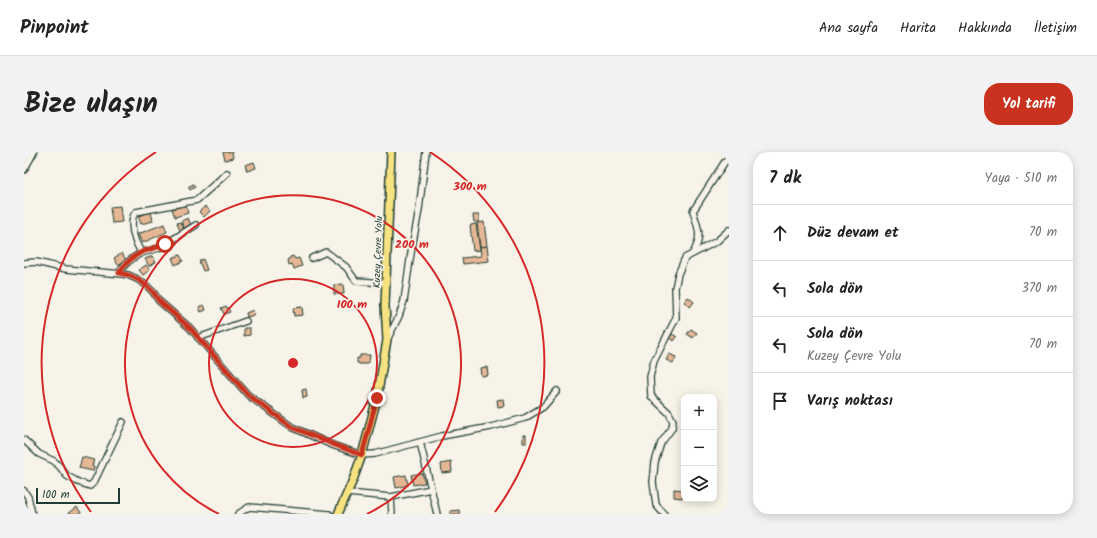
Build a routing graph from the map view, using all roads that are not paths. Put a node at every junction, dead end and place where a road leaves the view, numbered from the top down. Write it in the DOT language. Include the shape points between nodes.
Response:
graph roads {
  1 [pos="34,152"];
  2 [pos="391,152"];
  3 [pos="426,152"];
  4 [pos="729,160"];
  5 [pos="24,170"];
  6 [pos="227,173"];
  7 [pos="196,225"];
  8 [pos="729,230"];
  9 [pos="141,253"];
  10 [pos="693,253"];
  11 [pos="312,258"];
  12 [pos="24,263"];
  13 [pos="119,273"];
  14 [pos="386,283"];
  15 [pos="246,321"];
  16 [pos="198,338"];
  17 [pos="387,340"];
  18 [pos="557,391"];
  19 [pos="123,422"];
  20 [pos="24,440"];
  21 [pos="420,442"];
  22 [pos="362,455"];
  23 [pos="431,489"];
  24 [pos="24,491"];
  25 [pos="347,493"];
  26 [pos="391,497"];
  27 [pos="32,514"];
  28 [pos="238,514"];
  29 [pos="329,514"];
  30 [pos="338,514"];
  31 [pos="392,514"];
  32 [pos="437,514"];
  33 [pos="664,514"];
  1 -- 5 [label="street"];
  2 -- 14 [label="main road, Kuzey Çevre Yolu"];
  3 -- 17 [label="street" via="404,300"];
  4 -- 10 [label="street" via="726,160 693,211 700,236"];
  6 -- 9 [label="street" via="197,200 136,212 133,215 133,232"];
  7 -- 9 [label="street" via="159,248"];
  8 -- 10 [label="street" via="717,241"];
  9 -- 13 [label="street"];
  10 -- 33 [label="street" via="685,258 678,274 675,288 676,318 654,361 650,377 651,396 669,413 673,421 672,428 661,443 655,462 653,482 656,505"];
  11 -- 14 [label="street" via="326,252 346,267 356,281"];
  12 -- 13 [label="street" via="36,262 66,269"];
  13 -- 16 [label="street" via="146,285"];
  14 -- 17 [label="main road, Kuzey Çevre Yolu"];
  15 -- 16 [label="street"];
  16 -- 22 [label="street" via="248,395 292,427"];
  17 -- 22 [label="main road, Kuzey Çevre Yolu" via="377,398"];
  18 -- 21 [label="street" via="542,407 525,418"];
  19 -- 20 [label="street" via="90,486 67,476 54,461 39,454"];
  21 -- 22 [label="street"];
  21 -- 23 [label="street"];
  22 -- 25 [label="main road, Kuzey Çevre Yolu"];
  23 -- 26 [label="street"];
  23 -- 32 [label="street"];
  24 -- 27 [label="street"];
  25 -- 26 [label="street"];
  25 -- 30 [label="main road, Kuzey Çevre Yolu"];
  26 -- 31 [label="street"];
  28 -- 29 [label="street" via="249,507"];
}
